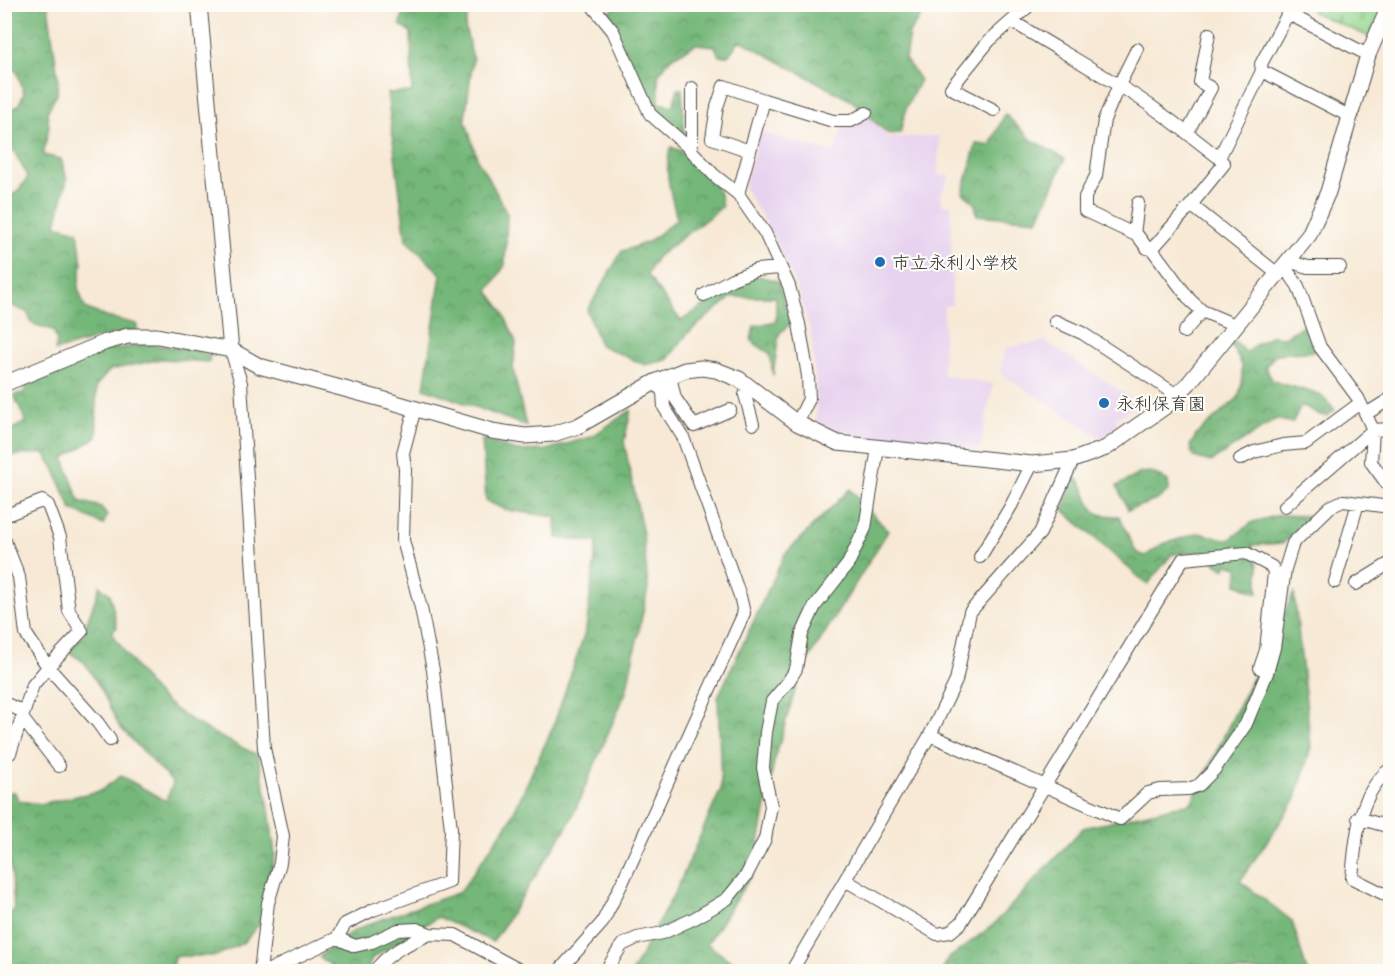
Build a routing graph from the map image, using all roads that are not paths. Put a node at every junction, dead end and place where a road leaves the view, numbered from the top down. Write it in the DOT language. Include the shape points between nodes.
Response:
graph roads {
  1 [pos="199,4"];
  2 [pos="591,4"];
  3 [pos="1031,4"];
  4 [pos="1389,4"];
  5 [pos="1288,8"];
  6 [pos="1012,21"];
  7 [pos="1209,34"];
  8 [pos="1137,49"];
  9 [pos="1368,55"];
  10 [pos="1262,71"];
  11 [pos="1119,85"];
  12 [pos="692,88"];
  13 [pos="764,100"];
  14 [pos="994,110"];
  15 [pos="866,113"];
  16 [pos="1349,116"];
  17 [pos="1188,134"];
  18 [pos="712,138"];
  19 [pos="690,145"];
  20 [pos="750,151"];
  21 [pos="1219,158"];
  22 [pos="738,194"];
  23 [pos="1138,203"];
  24 [pos="1191,205"];
  25 [pos="1134,234"];
  26 [pos="1152,249"];
  27 [pos="1283,267"];
  28 [pos="1340,267"];
  29 [pos="780,268"];
  30 [pos="704,296"];
  31 [pos="1202,311"];
  32 [pos="1055,321"];
  33 [pos="1235,325"];
  34 [pos="1184,332"];
  35 [pos="231,350"];
  36 [pos="670,376"];
  37 [pos="655,382"];
  38 [pos="4,384"];
  39 [pos="750,387"];
  40 [pos="1177,395"];
  41 [pos="1390,399"];
  42 [pos="1360,403"];
  43 [pos="1390,407"];
  44 [pos="415,408"];
  45 [pos="730,410"];
  46 [pos="1369,421"];
  47 [pos="797,423"];
  48 [pos="753,424"];
  49 [pos="1390,429"];
  50 [pos="878,447"];
  51 [pos="1240,459"];
  52 [pos="1073,460"];
  53 [pos="1032,464"];
  54 [pos="1390,488"];
  55 [pos="1359,503"];
  56 [pos="1286,506"];
  57 [pos="1390,507"];
  58 [pos="4,516"];
  59 [pos="4,539"];
  60 [pos="980,557"];
  61 [pos="1390,563"];
  62 [pos="1335,582"];
  63 [pos="1356,584"];
  64 [pos="48,667"];
  65 [pos="1260,668"];
  66 [pos="4,703"];
  67 [pos="23,715"];
  68 [pos="930,735"];
  69 [pos="110,740"];
  70 [pos="10,753"];
  71 [pos="59,766"];
  72 [pos="1390,769"];
  73 [pos="1045,784"];
  74 [pos="1358,819"];
  75 [pos="1390,827"];
  76 [pos="845,880"];
  77 [pos="1390,897"];
  78 [pos="430,934"];
  79 [pos="338,938"];
  80 [pos="260,972"];
  81 [pos="265,972"];
  82 [pos="374,972"];
  83 [pos="523,972"];
  84 [pos="558,972"];
  85 [pos="605,972"];
  86 [pos="791,972"];
  1 -- 35 [label="street"];
  2 -- 19 [label="street" via="613,31 650,114"];
  3 -- 6 [label="street"];
  4 -- 9 [label="street"];
  5 -- 9 [label="street"];
  5 -- 10 [label="street" via="1261,64"];
  6 -- 11 [label="street"];
  6 -- 14 [label="street" via="989,41 951,88"];
  7 -- 17 [label="street" via="1200,82 1211,88"];
  8 -- 11 [label="street"];
  9 -- 16 [label="street"];
  10 -- 16 [label="street"];
  10 -- 21 [label="street"];
  11 -- 17 [label="street"];
  11 -- 25 [label="street" via="1104,120 1085,211"];
  12 -- 19 [label="street"];
  13 -- 15 [label="street" via="833,121 851,121"];
  13 -- 18 [label="street" via="724,86"];
  13 -- 20 [label="street"];
  16 -- 27 [label="street" via="1328,192 1309,235"];
  17 -- 21 [label="street"];
  18 -- 19 [label="street" via="701,138"];
  18 -- 20 [label="street"];
  19 -- 22 [label="street" via="714,175"];
  20 -- 22 [label="street"];
  21 -- 24 [label="street" via="1224,164"];
  22 -- 29 [label="street" via="765,233"];
  23 -- 25 [label="street"];
  24 -- 26 [label="street"];
  24 -- 27 [label="street"];
  25 -- 26 [label="street"];
  26 -- 31 [label="street"];
  27 -- 28 [label="street"];
  27 -- 33 [label="street"];
  27 -- 42 [label="street" via="1298,286 1320,347"];
  29 -- 30 [label="street" via="756,270"];
  29 -- 47 [label="street" via="799,324 808,376 809,399"];
  31 -- 33 [label="street"];
  31 -- 34 [label="street"];
  32 -- 40 [label="street" via="1082,333"];
  33 -- 40 [label="street"];
  35 -- 38 [label="street" via="157,336 128,336"];
  35 -- 44 [label="street" via="259,366"];
  35 -- 80 [label="street" via="241,383 264,748 283,836 268,903"];
  36 -- 37 [label="street"];
  36 -- 39 [label="street" via="702,368 728,374"];
  36 -- 45 [label="street" via="675,398 694,426"];
  37 -- 44 [label="street" via="578,426 553,434 525,436 492,431"];
  37 -- 84 [label="street" via="663,392 664,407 683,436 744,613 602,923"];
  39 -- 47 [label="street"];
  39 -- 48 [label="street" via="745,395"];
  40 -- 52 [label="street" via="1106,448"];
  41 -- 46 [label="street"];
  42 -- 46 [label="street"];
  42 -- 51 [label="street" via="1306,443 1254,452"];
  43 -- 46 [label="street"];
  44 -- 79 [label="street" via="403,453 403,540 433,670 451,829 449,882 345,924"];
  46 -- 49 [label="street"];
  46 -- 54 [label="street" via="1371,462"];
  46 -- 56 [label="street"];
  47 -- 50 [label="street" via="838,443"];
  50 -- 53 [label="street"];
  50 -- 85 [label="street" via="860,540 848,564 815,606 802,634 796,669 772,701 763,768 771,806 765,839 746,876 727,899 695,918 622,945"];
  52 -- 53 [label="street"];
  52 -- 68 [label="street" via="1040,533 970,612 956,681"];
  53 -- 60 [label="street"];
  55 -- 57 [label="street"];
  55 -- 62 [label="street"];
  55 -- 73 [label="street" via="1343,501 1330,507 1293,543 1267,673 1246,724 1215,770 1199,785 1148,793 1120,819"];
  58 -- 64 [label="street" via="42,501 48,505 60,537 69,611 82,631"];
  59 -- 64 [label="street" via="19,577 26,634"];
  61 -- 63 [label="street"];
  64 -- 67 [label="street" via="33,685"];
  64 -- 69 [label="street"];
  65 -- 73 [label="street" via="1266,650 1272,567 1246,553 1184,559"];
  66 -- 67 [label="street"];
  67 -- 70 [label="street"];
  67 -- 71 [label="street"];
  68 -- 73 [label="street"];
  68 -- 76 [label="street"];
  72 -- 74 [label="street" via="1379,777"];
  73 -- 76 [label="street" via="962,923 950,932 937,934"];
  74 -- 75 [label="street"];
  74 -- 77 [label="street" via="1352,878"];
  76 -- 86 [label="street"];
  78 -- 79 [label="street" via="417,929 398,930 355,946"];
  78 -- 82 [label="street" via="402,946"];
  78 -- 83 [label="street" via="455,935"];
  79 -- 81 [label="street"];
}
